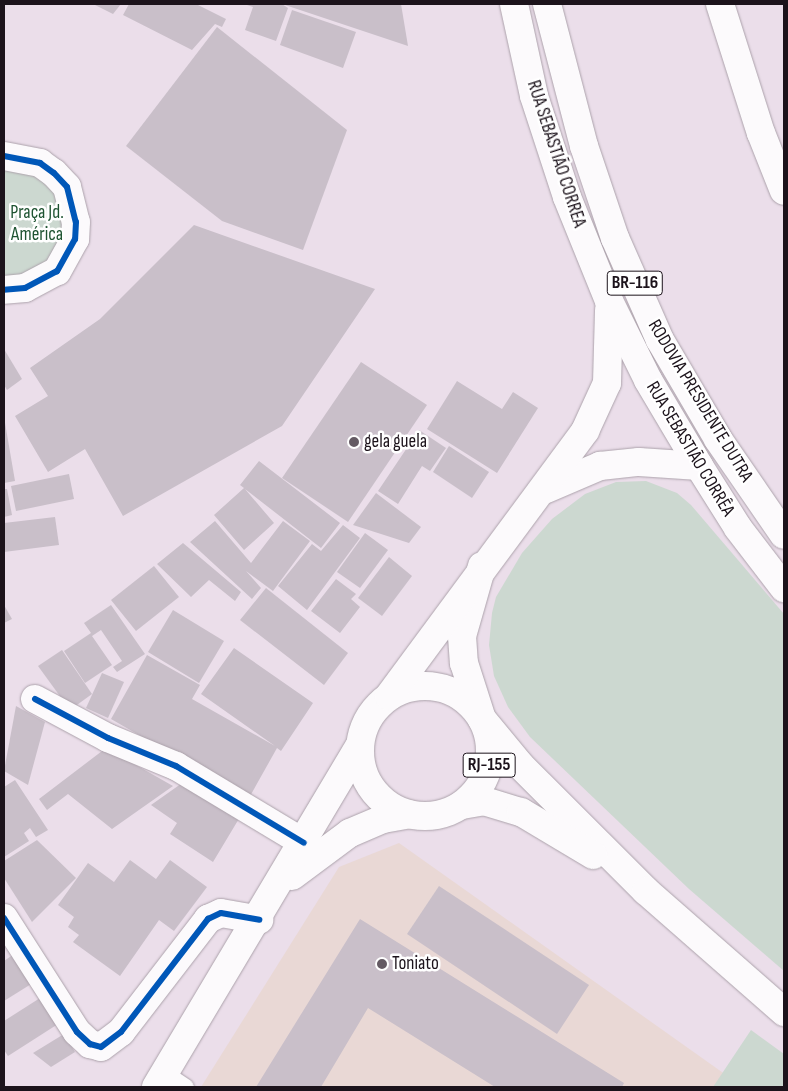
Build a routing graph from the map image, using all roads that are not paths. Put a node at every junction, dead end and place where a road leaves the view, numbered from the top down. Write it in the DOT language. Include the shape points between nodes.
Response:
graph roads {
  1 [pos="514,4"];
  2 [pos="547,4"];
  3 [pos="720,4"];
  4 [pos="4,156"];
  5 [pos="784,191"];
  6 [pos="4,290"];
  7 [pos="609,302"];
  8 [pos="699,466"];
  9 [pos="543,491"];
  10 [pos="784,535"];
  11 [pos="482,566"];
  12 [pos="784,588"];
  13 [pos="389,696"];
  14 [pos="35,699"];
  15 [pos="482,719"];
  16 [pos="360,745"];
  17 [pos="462,805"];
  18 [pos="410,814"];
  19 [pos="304,843"];
  20 [pos="278,888"];
  21 [pos="646,891"];
  22 [pos="4,918"];
  23 [pos="259,920"];
  24 [pos="784,1012"];
  25 [pos="169,1083"];
  1 -- 7 [label="main road, RUA SEBASTIÃO CORREA" via="534,96 567,197"];
  2 -- 10 [label="main road, RODOVIA PRESIDENTE DUTRA / BR-116" via="587,155 615,238 660,340 718,439"];
  3 -- 5 [label="main road" via="761,134"];
  4 -- 6 [label="main road" via="40,163 54,173 66,187 76,222 75,240 57,271 25,288"];
  7 -- 8 [label="main road, RUA SEBASTIÃO CORRÊA" via="648,380"];
  7 -- 9 [label="main road, RJ-155" via="608,383 585,431"];
  8 -- 9 [label="main road" via="639,462 600,466"];
  8 -- 12 [label="main road, RUA SEBASTIÃO CORRÊA" via="738,528"];
  9 -- 11 [label="main road, RJ-155"];
  11 -- 13 [label="main road, RJ-155"];
  11 -- 15 [label="main road, RJ-155" via="462,636 465,670"];
  13 -- 15 [label="main road, RJ-155" via="420,686 445,688 466,700"];
  13 -- 16 [label="main road, RJ-155" via="367,720"];
  14 -- 19 [label="main road" via="108,738 176,766"];
  15 -- 17 [label="main road, RJ-155" via="490,742 488,768 481,785"];
  15 -- 21 [label="main road" via="520,765"];
  16 -- 18 [label="main road, RJ-155" via="364,773 372,788 385,802"];
  16 -- 19 [label="main road, RJ-155"];
  17 -- 18 [label="main road, RJ-155" via="437,815"];
  17 -- 21 [label="main road" via="494,803 533,818"];
  18 -- 20 [label="main road, RJ-155" via="382,819 350,833"];
  19 -- 20 [label="main road, RJ-155"];
  20 -- 23 [label="main road, RJ-155"];
  21 -- 24 [label="main road"];
  22 -- 23 [label="main road" via="77,1032 90,1044 101,1047 121,1032 208,918 220,912"];
  23 -- 25 [label="main road, RJ-155"];
}
